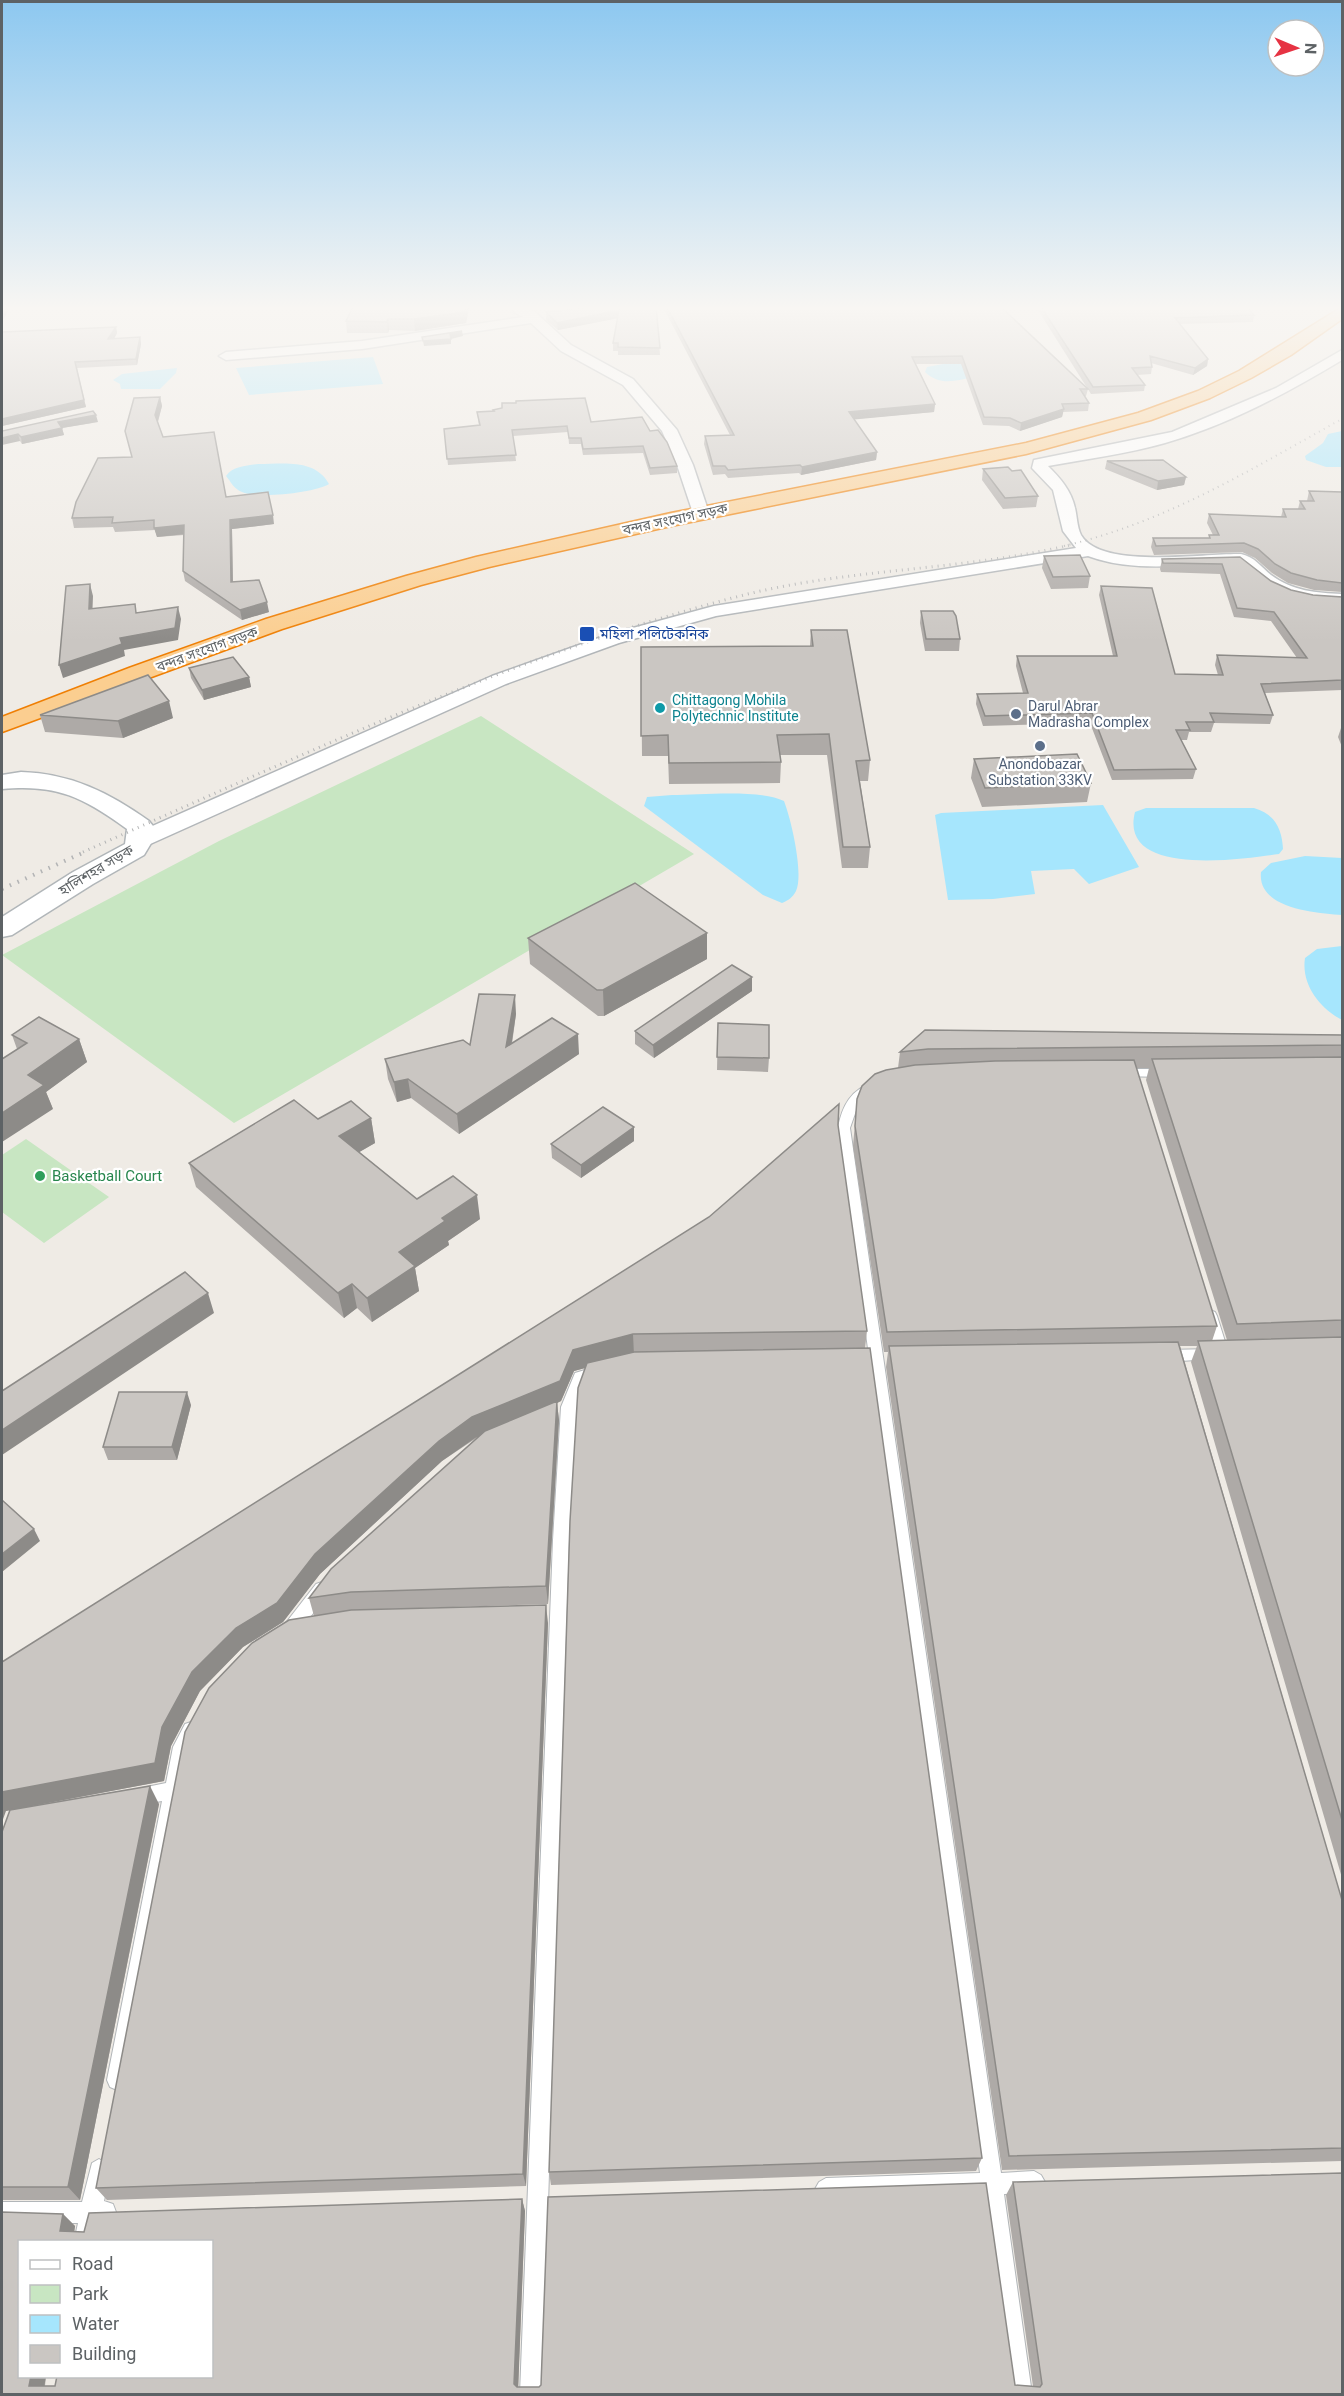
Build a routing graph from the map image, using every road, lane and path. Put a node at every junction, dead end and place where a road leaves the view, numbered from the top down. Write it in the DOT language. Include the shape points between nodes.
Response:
graph roads {
  1 [pos="659,419"];
  2 [pos="1134,419"];
  3 [pos="1215,419"];
  4 [pos="700,513"];
  5 [pos="1090,551"];
  6 [pos="1342,599"];
  7 [pos="2,724"];
  8 [pos="2,782"];
  9 [pos="140,840"];
  10 [pos="2,929"];
  11 [pos="1112,1074"];
  12 [pos="1180,1074"];
  13 [pos="883,1084"];
  14 [pos="1204,1298"];
  15 [pos="1144,1356"];
  16 [pos="613,1369"];
  17 [pos="569,1407"];
  18 [pos="547,1417"];
  19 [pos="336,1573"];
  20 [pos="536,1613"];
  21 [pos="559,1613"];
  22 [pos="313,1626"];
  23 [pos="291,1629"];
  24 [pos="271,1641"];
  25 [pos="198,1718"];
  26 [pos="174,1790"];
  27 [pos="117,1800"];
  28 [pos="114,2095"];
  29 [pos="102,2154"];
  30 [pos="1051,2181"];
  31 [pos="993,2183"];
  32 [pos="803,2189"];
  33 [pos="561,2198"];
  34 [pos="538,2199"];
  35 [pos="515,2200"];
  36 [pos="126,2212"];
  37 [pos="2,2213"];
  38 [pos="91,2213"];
  39 [pos="85,2240"];
  40 [pos="531,2394"];
  41 [pos="1021,2394"];
  1 -- 4 [label="street" via="685,465"];
  2 -- 4 [label="highway, বন্দর সংযোগ সড়ক" via="948,465"];
  3 -- 5 [label="street" via="1156,441 1040,463 1040,468 1062,492 1072,534"];
  4 -- 7 [label="highway, বন্দর সংযোগ সড়ক" via="550,546 369,595 243,636"];
  5 -- 6 [label="street" via="1133,561 1241,559 1269,581 1293,592"];
  5 -- 9 [label="street" via="714,611 613,639 499,680"];
  8 -- 9 [label="street, হালিশহর সড়ক" via="30,779 65,783 140,826"];
  9 -- 10 [label="street, হালিশহর সড়ক" via="135,849"];
  11 -- 12 [label="lane" via="1137,1079"];
  13 -- 31 [label="lane" via="862,1091 848,1107 844,1128"];
  14 -- 15 [label="lane" via="1227,1354 1181,1361"];
  16 -- 17 [label="lane" via="580,1377"];
  17 -- 18 [label="lane"];
  17 -- 21 [label="lane"];
  19 -- 23 [label="lane"];
  20 -- 21 [label="lane"];
  21 -- 34 [label="lane"];
  22 -- 23 [label="lane"];
  23 -- 24 [label="lane"];
  25 -- 26 [label="lane" via="182,1747"];
  26 -- 27 [label="lane"];
  26 -- 28 [label="lane"];
  29 -- 38 [label="lane"];
  30 -- 31 [label="lane"];
  31 -- 32 [label="lane"];
  31 -- 41 [label="lane"];
  33 -- 34 [label="lane"];
  34 -- 35 [label="lane"];
  34 -- 40 [label="lane"];
  36 -- 38 [label="lane"];
  37 -- 38 [label="lane"];
  38 -- 39 [label="lane"];
}
